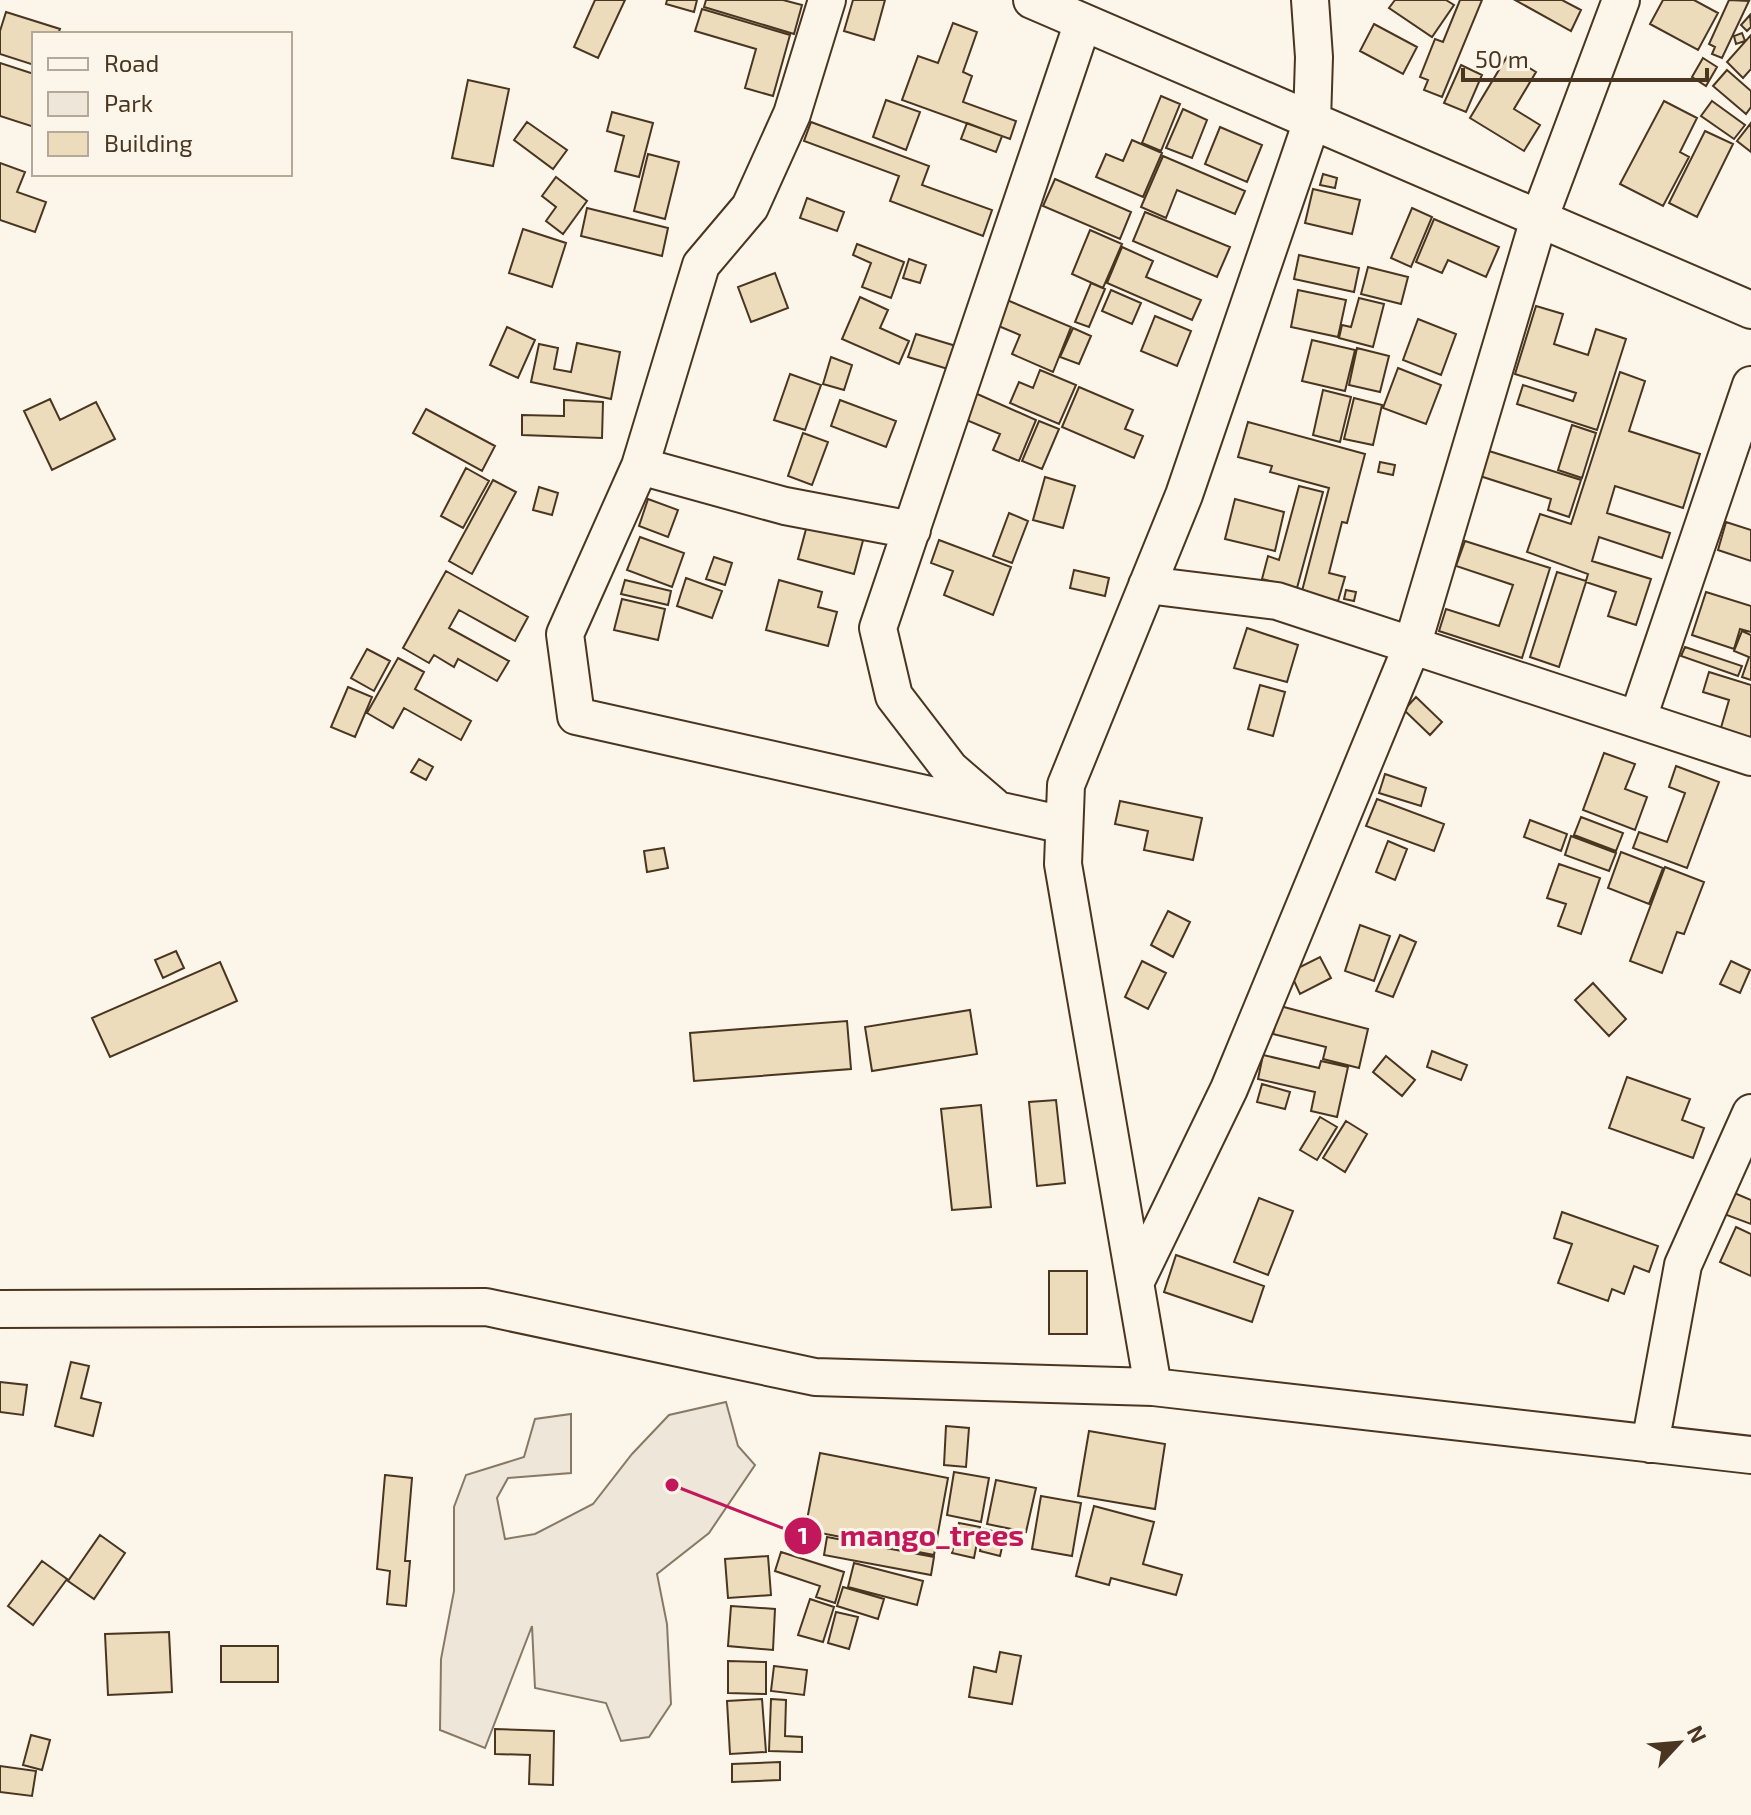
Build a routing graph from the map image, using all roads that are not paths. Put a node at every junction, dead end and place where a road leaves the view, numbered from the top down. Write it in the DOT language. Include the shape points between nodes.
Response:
graph roads {
  1 [pos="827,0"];
  2 [pos="1032,0"];
  3 [pos="1310,0"];
  4 [pos="1621,0"];
  5 [pos="1083,22"];
  6 [pos="1312,121"];
  7 [pos="1539,219"];
  8 [pos="1751,310"];
  9 [pos="1751,385"];
  10 [pos="640,466"];
  11 [pos="912,530"];
  12 [pos="1147,585"];
  13 [pos="1412,646"];
  14 [pos="1638,718"];
  15 [pos="1751,757"];
  16 [pos="996,810"];
  17 [pos="1064,825"];
  18 [pos="1751,1113"];
  19 [pos="1136,1281"];
  20 [pos="0,1309"];
  21 [pos="1153,1387"];
  22 [pos="1650,1444"];
  23 [pos="1751,1455"];
  1 -- 10 [label="street" via="792,114 750,207 701,265"];
  2 -- 5 [label="street"];
  3 -- 6 [label="street"];
  4 -- 7 [label="street"];
  5 -- 6 [label="street"];
  5 -- 11 [label="street"];
  6 -- 7 [label="street"];
  6 -- 12 [label="street" via="1184,495"];
  7 -- 8 [label="street"];
  7 -- 13 [label="street"];
  9 -- 14 [label="street"];
  10 -- 11 [label="street" via="785,506"];
  10 -- 16 [label="street" via="565,634 576,716"];
  11 -- 16 [label="street" via="878,628 894,696 950,769"];
  12 -- 13 [label="street" via="1277,601"];
  12 -- 17 [label="street" via="1066,785"];
  13 -- 14 [label="street"];
  13 -- 19 [label="street" via="1229,1089"];
  14 -- 15 [label="street"];
  16 -- 17 [label="street"];
  17 -- 19 [label="street" via="1063,864"];
  18 -- 22 [label="street" via="1683,1265"];
  19 -- 21 [label="street"];
  20 -- 21 [label="street" via="486,1307 815,1377"];
  21 -- 22 [label="street"];
  22 -- 23 [label="street"];
}
